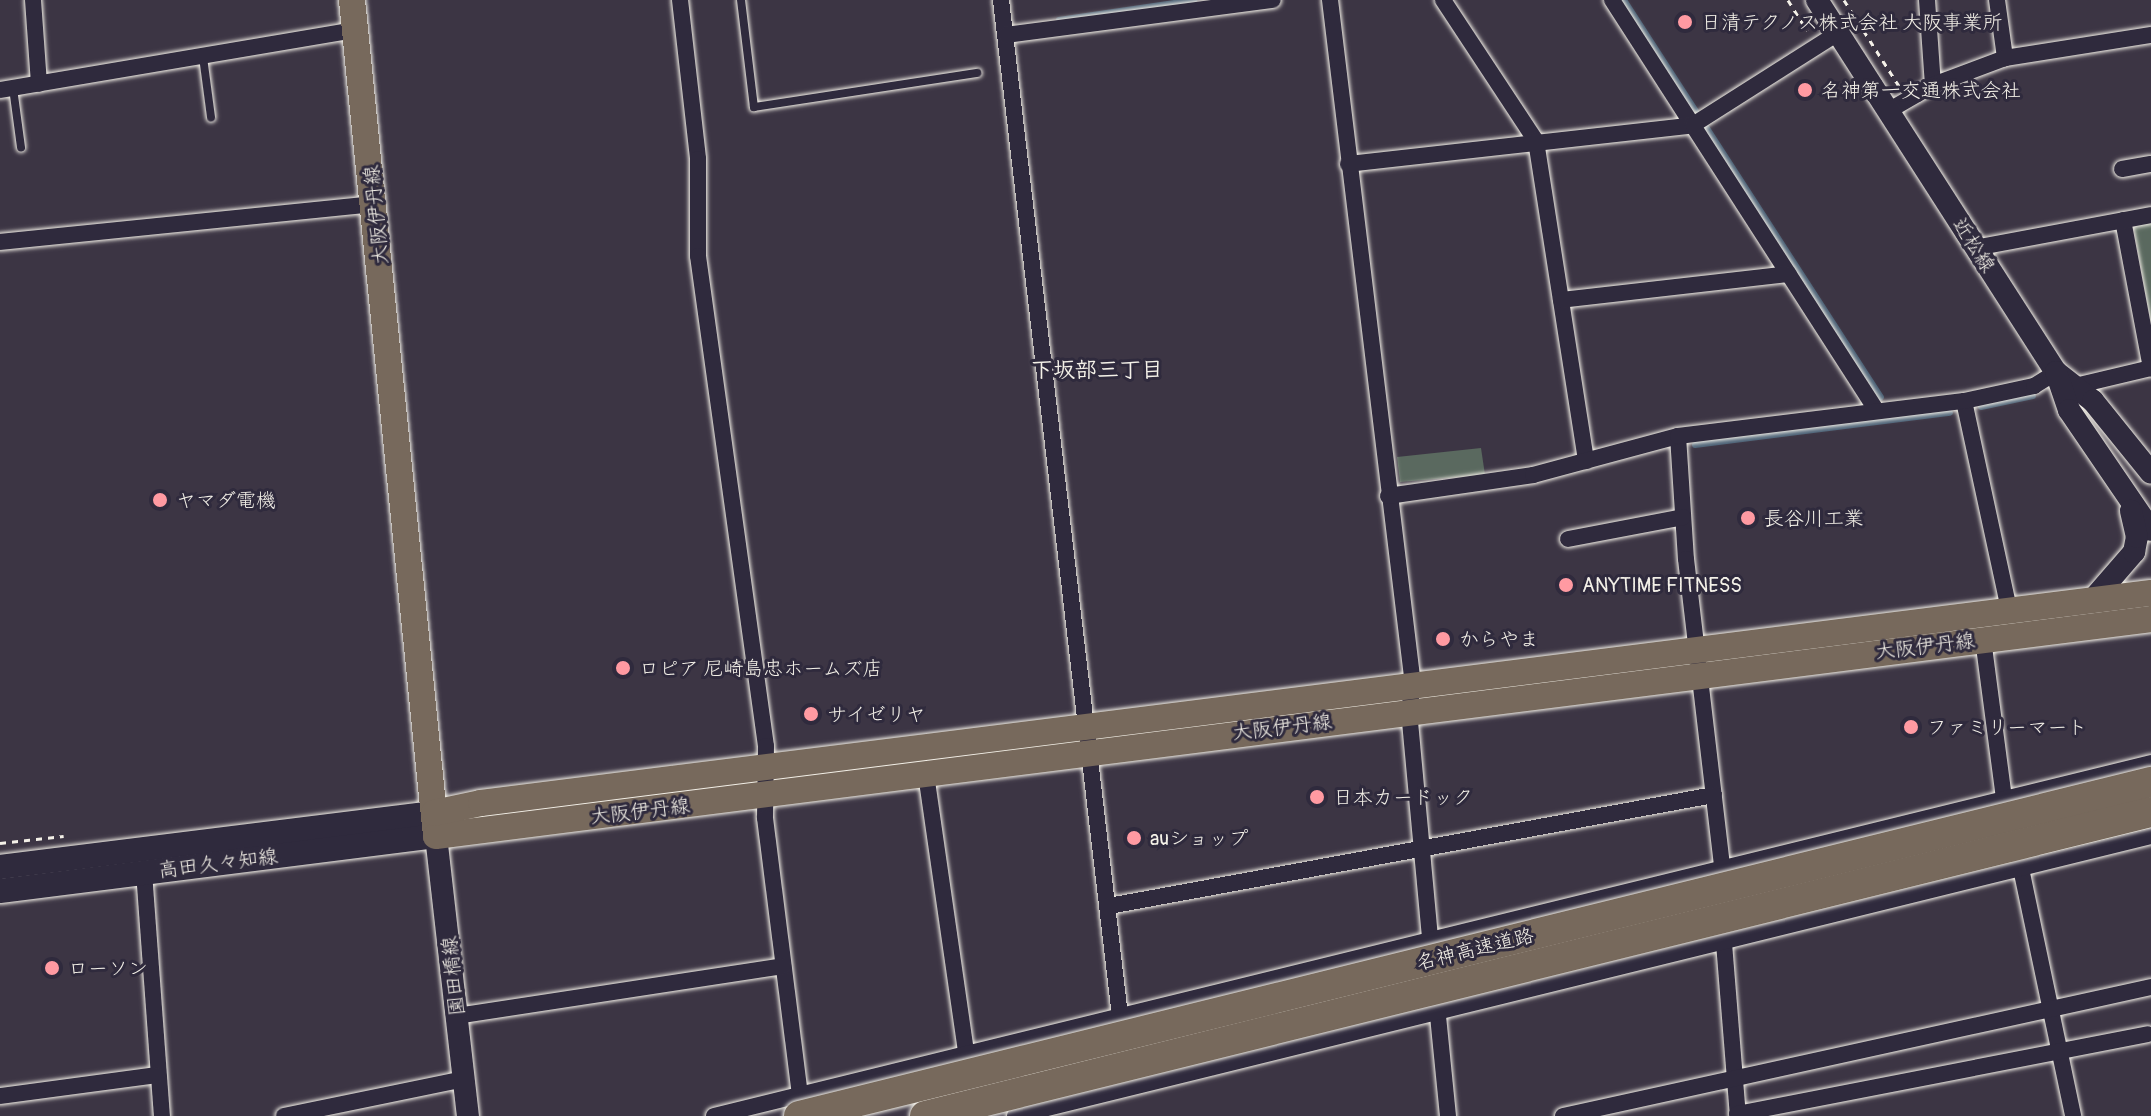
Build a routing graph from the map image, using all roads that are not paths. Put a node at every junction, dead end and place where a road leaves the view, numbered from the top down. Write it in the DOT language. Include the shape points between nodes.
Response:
graph roads {
  1 [pos="33,0"];
  2 [pos="352,0"];
  3 [pos="680,0"];
  4 [pos="741,0"];
  5 [pos="1001,0"];
  6 [pos="1273,0"];
  7 [pos="1330,0"];
  8 [pos="1443,0"];
  9 [pos="1612,0"];
  10 [pos="1817,0"];
  11 [pos="1927,0"];
  12 [pos="1997,0"];
  13 [pos="355,30"];
  14 [pos="1838,33"];
  15 [pos="1006,35"];
  16 [pos="2151,35"];
  17 [pos="203,57"];
  18 [pos="2005,58"];
  19 [pos="977,73"];
  20 [pos="39,84"];
  21 [pos="1933,85"];
  22 [pos="6,89"];
  23 [pos="1888,111"];
  24 [pos="211,117"];
  25 [pos="1693,125"];
  26 [pos="1536,141"];
  27 [pos="21,147"];
  28 [pos="1348,164"];
  29 [pos="2151,164"];
  30 [pos="2122,169"];
  31 [pos="376,204"];
  32 [pos="2151,215"];
  33 [pos="2123,220"];
  34 [pos="0,242"];
  35 [pos="1975,248"];
  36 [pos="1789,274"];
  37 [pos="1561,300"];
  38 [pos="2150,365"];
  39 [pos="2056,372"];
  40 [pos="2075,386"];
  41 [pos="1964,401"];
  42 [pos="1876,409"];
  43 [pos="1678,436"];
  44 [pos="1586,461"];
  45 [pos="2151,473"];
  46 [pos="1388,496"];
  47 [pos="2129,504"];
  48 [pos="1683,517"];
  49 [pos="2151,530"];
  50 [pos="1568,539"];
  51 [pos="2151,593"];
  52 [pos="2095,597"];
  53 [pos="2009,609"];
  54 [pos="2151,619"];
  55 [pos="1983,639"];
  56 [pos="1699,647"];
  57 [pos="1701,674"];
  58 [pos="1411,698"];
  59 [pos="1088,741"];
  60 [pos="2151,763"];
  61 [pos="926,774"];
  62 [pos="765,780"];
  63 [pos="2151,782"];
  64 [pos="1714,795"];
  65 [pos="2004,799"];
  66 [pos="2151,812"];
  67 [pos="435,824"];
  68 [pos="2151,836"];
  69 [pos="1422,849"];
  70 [pos="0,867"];
  71 [pos="1722,868"];
  72 [pos="2021,868"];
  73 [pos="144,872"];
  74 [pos="0,891"];
  75 [pos="1109,906"];
  76 [pos="1430,939"];
  77 [pos="1729,942"];
  78 [pos="783,966"];
  79 [pos="2151,987"];
  80 [pos="2052,1008"];
  81 [pos="1438,1014"];
  82 [pos="457,1016"];
  83 [pos="1123,1016"];
  84 [pos="2147,1034"];
  85 [pos="2061,1053"];
  86 [pos="967,1055"];
  87 [pos="157,1075"];
  88 [pos="1734,1078"];
  89 [pos="464,1079"];
  90 [pos="1143,1084"];
  91 [pos="0,1096"];
  92 [pos="801,1109"];
  93 [pos="1738,1115"];
  94 [pos="162,1116"];
  95 [pos="284,1116"];
  96 [pos="468,1116"];
  97 [pos="714,1116"];
  98 [pos="925,1116"];
  99 [pos="976,1116"];
  100 [pos="1015,1116"];
  101 [pos="1448,1116"];
  102 [pos="1563,1116"];
  103 [pos="2073,1116"];
  1 -- 20 [label="street"];
  2 -- 13 [label="main road, 大阪伊丹線"];
  3 -- 62 [label="street" via="698,159 698,256"];
  4 -- 19 [label="lane" via="754,107"];
  5 -- 15 [label="street"];
  6 -- 15 [label="street"];
  7 -- 28 [label="street"];
  8 -- 26 [label="street"];
  9 -- 25 [label="street"];
  10 -- 14 [label="street, 近松線"];
  11 -- 21 [label="street"];
  12 -- 18 [label="street"];
  13 -- 17 [label="street"];
  13 -- 31 [label="main road, 大阪伊丹線"];
  14 -- 23 [label="street, 近松線"];
  14 -- 25 [label="street"];
  15 -- 59 [label="street"];
  16 -- 18 [label="street"];
  17 -- 20 [label="street"];
  17 -- 24 [label="lane"];
  18 -- 21 [label="street"];
  20 -- 22 [label="street"];
  21 -- 23 [label="street"];
  22 -- 27 [label="lane"];
  23 -- 35 [label="street, 近松線"];
  25 -- 26 [label="street"];
  25 -- 36 [label="street"];
  26 -- 28 [label="street"];
  26 -- 37 [label="street"];
  28 -- 46 [label="street"];
  29 -- 30 [label="street"];
  31 -- 34 [label="street"];
  31 -- 67 [label="main road, 大阪伊丹線"];
  32 -- 33 [label="street"];
  33 -- 35 [label="street"];
  33 -- 38 [label="street"];
  35 -- 39 [label="street, 近松線"];
  36 -- 37 [label="street"];
  36 -- 42 [label="street"];
  37 -- 44 [label="street"];
  38 -- 40 [label="street"];
  39 -- 40 [label="street, 近松線"];
  39 -- 41 [label="street" via="2034,386"];
  39 -- 47 [label="street" via="2069,410"];
  40 -- 45 [label="street, 近松線"];
  41 -- 42 [label="street"];
  41 -- 53 [label="street"];
  42 -- 43 [label="street"];
  43 -- 44 [label="street"];
  43 -- 48 [label="street"];
  44 -- 46 [label="street" via="1533,475"];
  46 -- 58 [label="street"];
  47 -- 49 [label="street"];
  47 -- 52 [label="street" via="2137,537 2134,552"];
  48 -- 50 [label="street"];
  48 -- 56 [label="street"];
  51 -- 52 [label="main road, 大阪伊丹線"];
  52 -- 53 [label="main road, 大阪伊丹線"];
  53 -- 56 [label="main road, 大阪伊丹線"];
  54 -- 55 [label="main road, 大阪伊丹線"];
  55 -- 57 [label="main road, 大阪伊丹線"];
  55 -- 65 [label="street"];
  56 -- 57 [label="street"];
  56 -- 58 [label="main road, 大阪伊丹線"];
  57 -- 58 [label="main road, 大阪伊丹線"];
  57 -- 64 [label="street"];
  58 -- 59 [label="main road, 大阪伊丹線"];
  58 -- 69 [label="street"];
  59 -- 61 [label="main road, 大阪伊丹線"];
  59 -- 62 [label="main road, 大阪伊丹線"];
  59 -- 75 [label="street"];
  60 -- 65 [label="street"];
  61 -- 62 [label="main road, 大阪伊丹線"];
  61 -- 86 [label="street"];
  62 -- 67 [label="main road, 大阪伊丹線"];
  62 -- 78 [label="street"];
  63 -- 92 [label="highway, 名神高速道路, bridge"];
  64 -- 69 [label="street"];
  64 -- 71 [label="street"];
  65 -- 71 [label="street"];
  65 -- 72 [label="street"];
  66 -- 98 [label="highway, 名神高速道路, bridge"];
  67 -- 70 [label="main road, 高田久々知線"];
  67 -- 73 [label="main road, 高田久々知線"];
  67 -- 82 [label="street, 園田橋線"];
  68 -- 72 [label="street"];
  69 -- 75 [label="street"];
  69 -- 76 [label="street"];
  71 -- 76 [label="street"];
  71 -- 77 [label="street"];
  72 -- 77 [label="street"];
  72 -- 80 [label="street"];
  73 -- 74 [label="main road, 高田久々知線"];
  73 -- 87 [label="street"];
  75 -- 83 [label="street"];
  76 -- 81 [label="street"];
  76 -- 83 [label="street"];
  77 -- 81 [label="street"];
  77 -- 88 [label="street"];
  78 -- 82 [label="street"];
  78 -- 92 [label="street"];
  79 -- 80 [label="street"];
  80 -- 85 [label="street"];
  80 -- 88 [label="street"];
  81 -- 90 [label="street"];
  81 -- 101 [label="street"];
  82 -- 89 [label="street, 園田橋線"];
  83 -- 86 [label="street"];
  83 -- 90 [label="street"];
  84 -- 85 [label="street"];
  85 -- 93 [label="street"];
  85 -- 103 [label="street"];
  86 -- 92 [label="street"];
  86 -- 99 [label="street"];
  87 -- 91 [label="street"];
  87 -- 94 [label="street"];
  88 -- 93 [label="street"];
  88 -- 102 [label="street"];
  89 -- 95 [label="street"];
  89 -- 96 [label="street, 園田橋線"];
  90 -- 100 [label="street"];
  92 -- 97 [label="street"];
}
